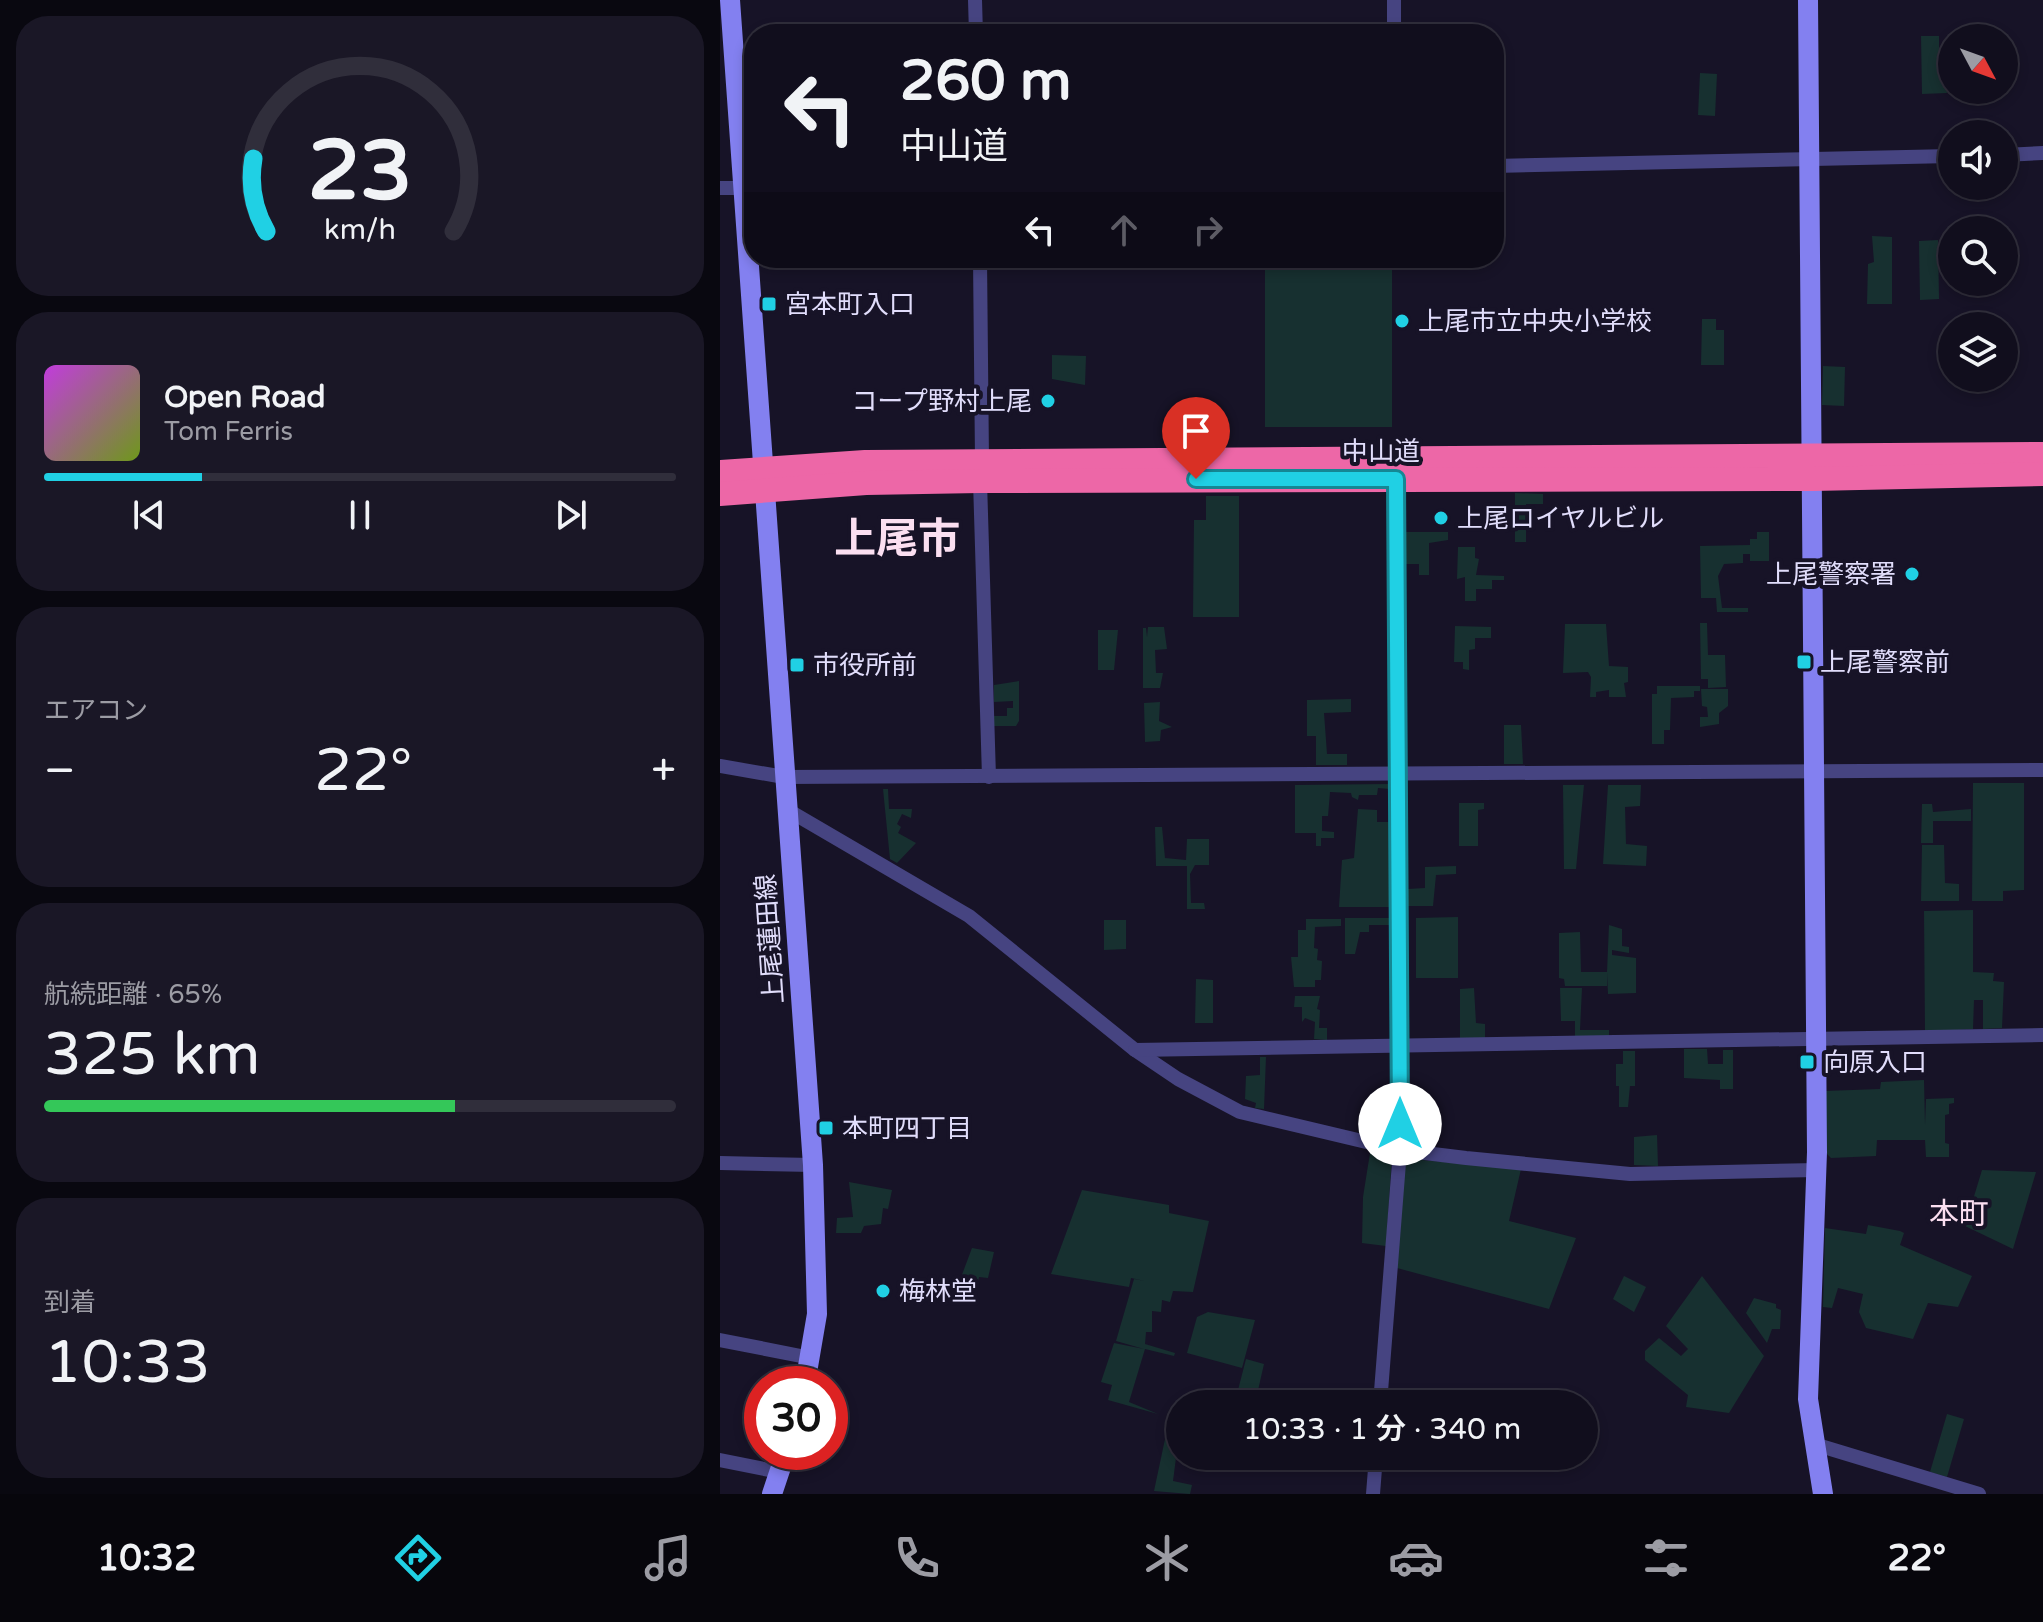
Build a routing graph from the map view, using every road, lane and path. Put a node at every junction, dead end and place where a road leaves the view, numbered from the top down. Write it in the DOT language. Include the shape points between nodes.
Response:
graph roads {
  1 [pos="730,0"];
  2 [pos="975,0"];
  3 [pos="1394,0"];
  4 [pos="1808,0"];
  5 [pos="976,24"];
  6 [pos="1394,24"];
  7 [pos="2043,153"];
  8 [pos="2018,154"];
  9 [pos="1938,156"];
  10 [pos="1809,161"];
  11 [pos="744,166"];
  12 [pos="1504,166"];
  13 [pos="720,188"];
  14 [pos="744,188"];
  15 [pos="754,268"];
  16 [pos="980,268"];
  17 [pos="2043,454"];
  18 [pos="1813,467"];
  19 [pos="981,471"];
  20 [pos="720,472"];
  21 [pos="2043,474"];
  22 [pos="766,479"];
  23 [pos="1396,479"];
  24 [pos="720,494"];
  25 [pos="720,766"];
  26 [pos="1814,770"];
  27 [pos="2043,770"];
  28 [pos="1398,773"];
  29 [pos="784,777"];
  30 [pos="989,777"];
  31 [pos="786,809"];
  32 [pos="2043,1035"];
  33 [pos="1817,1039"];
  34 [pos="1400,1047"];
  35 [pos="1135,1050"];
  36 [pos="1400,1150"];
  37 [pos="720,1163"];
  38 [pos="813,1165"];
  39 [pos="1817,1170"];
  40 [pos="720,1340"];
  41 [pos="811,1358"];
  42 [pos="809,1366"];
  43 [pos="1381,1390"];
  44 [pos="1814,1444"];
  45 [pos="720,1460"];
  46 [pos="1375,1470"];
  47 [pos="779,1472"];
  48 [pos="772,1494"];
  49 [pos="1373,1494"];
  50 [pos="1823,1494"];
  51 [pos="1979,1494"];
  1 -- 11 [label="street, 上尾蓮田線" via="730,103"];
  2 -- 5 [label="street"];
  3 -- 6 [label="street"];
  4 -- 10 [label="street"];
  7 -- 8 [label="street"];
  9 -- 10 [label="street"];
  10 -- 12 [label="street"];
  10 -- 18 [label="street"];
  13 -- 14 [label="street"];
  15 -- 22 [label="street, 上尾蓮田線"];
  16 -- 19 [label="street"];
  17 -- 18 [label="highway, 中山道"];
  18 -- 19 [label="highway, 中山道"];
  18 -- 21 [label="highway, 中山道"];
  18 -- 23 [label="highway, 中山道"];
  18 -- 26 [label="street"];
  19 -- 22 [label="highway, 中山道"];
  19 -- 23 [label="highway, 中山道"];
  19 -- 30 [label="street"];
  20 -- 22 [label="highway, 中山道"];
  22 -- 24 [label="highway, 中山道"];
  22 -- 29 [label="street, 上尾蓮田線"];
  23 -- 28 [label="street"];
  25 -- 29 [label="street"];
  26 -- 27 [label="street"];
  26 -- 28 [label="street"];
  26 -- 33 [label="street"];
  28 -- 30 [label="street"];
  28 -- 34 [label="street"];
  29 -- 30 [label="street"];
  29 -- 31 [label="street, 上尾蓮田線"];
  31 -- 35 [label="street" via="991,931"];
  31 -- 38 [label="street, 上尾蓮田線"];
  32 -- 33 [label="street"];
  33 -- 34 [label="street"];
  33 -- 39 [label="street"];
  34 -- 35 [label="street"];
  34 -- 36 [label="street"];
  35 -- 36 [label="street" via="1240,1112"];
  36 -- 39 [label="street" via="1630,1174"];
  36 -- 43 [label="street"];
  37 -- 38 [label="street"];
  38 -- 41 [label="street, 上尾蓮田線" via="818,1276"];
  39 -- 44 [label="street" via="1808,1399"];
  40 -- 41 [label="street"];
  41 -- 42 [label="street, 上尾蓮田線"];
  44 -- 50 [label="street"];
  44 -- 51 [label="street"];
  45 -- 47 [label="street"];
  46 -- 49 [label="street"];
  47 -- 48 [label="street"];
}
